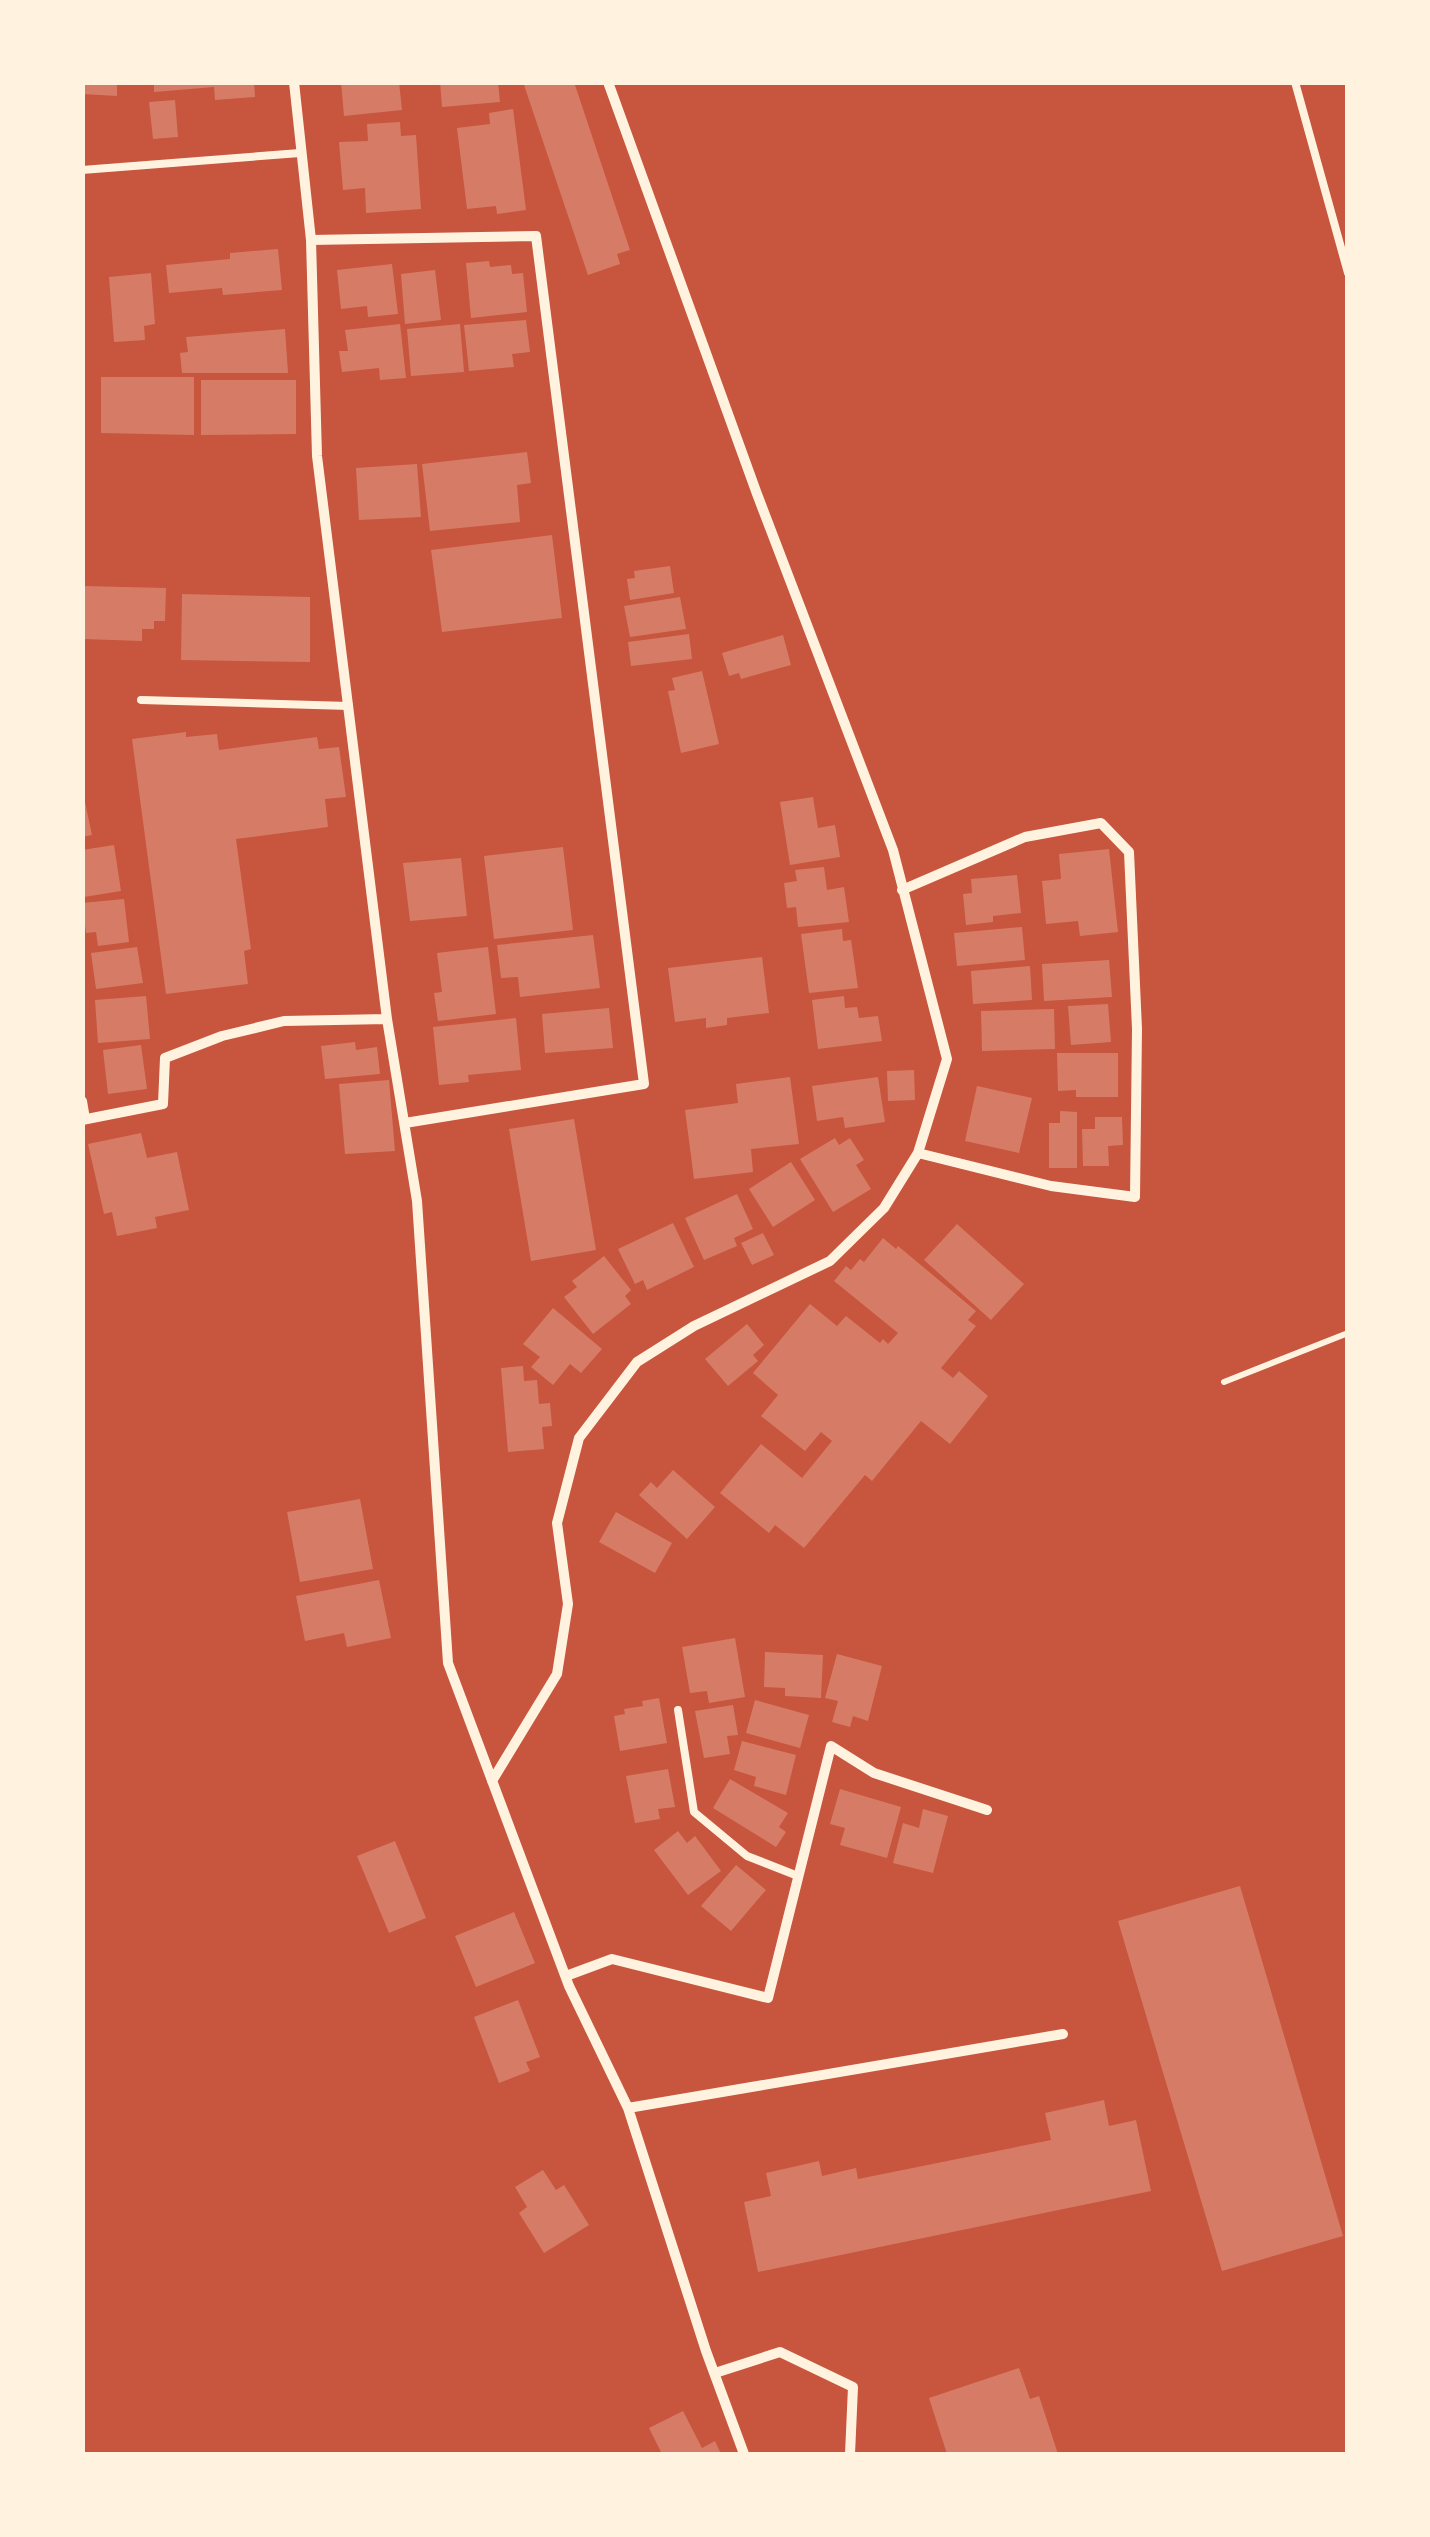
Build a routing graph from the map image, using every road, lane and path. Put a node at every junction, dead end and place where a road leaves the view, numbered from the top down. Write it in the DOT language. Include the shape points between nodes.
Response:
graph roads {
  1 [pos="294,82"];
  2 [pos="608,82"];
  3 [pos="1295,82"];
  4 [pos="300,153"];
  5 [pos="82,170"];
  6 [pos="311,240"];
  7 [pos="1348,273"];
  8 [pos="141,700"];
  9 [pos="349,706"];
  10 [pos="902,890"];
  11 [pos="387,1018"];
  12 [pos="82,1101"];
  13 [pos="84,1120"];
  14 [pos="405,1123"];
  15 [pos="918,1153"];
  16 [pos="1348,1334"];
  17 [pos="1224,1382"];
  18 [pos="678,1710"];
  19 [pos="492,1781"];
  20 [pos="988,1810"];
  21 [pos="798,1876"];
  22 [pos="566,1976"];
  23 [pos="1063,2034"];
  24 [pos="628,2108"];
  25 [pos="715,2374"];
  26 [pos="744,2454"];
  27 [pos="850,2454"];
  1 -- 4 [label="street"];
  2 -- 10 [label="street" via="893,850"];
  3 -- 7 [label="lane"];
  4 -- 5 [label="lane"];
  4 -- 6 [label="street"];
  6 -- 9 [label="street" via="317,456"];
  6 -- 14 [label="street" via="536,236 644,1084"];
  8 -- 9 [label="lane"];
  9 -- 11 [label="street"];
  10 -- 15 [label="street" via="947,1059"];
  10 -- 15 [label="street" via="1026,837 1101,823 1128,852 1137,1029 1135,1196 1051,1186"];
  11 -- 13 [label="street" via="284,1021 222,1036 165,1058 162,1104"];
  11 -- 14 [label="street"];
  12 -- 13 [label="street"];
  14 -- 19 [label="street" via="418,1201 448,1663"];
  15 -- 19 [label="street" via="884,1208 830,1261 694,1326 637,1362 579,1438 557,1524 568,1604 557,1674"];
  16 -- 17 [label="path"];
  18 -- 21 [label="lane" via="694,1812 746,1856"];
  19 -- 22 [label="street"];
  20 -- 21 [label="street" via="874,1773 831,1746"];
  21 -- 22 [label="street" via="768,1998 612,1959"];
  22 -- 24 [label="street"];
  23 -- 24 [label="street"];
  24 -- 25 [label="street"];
  25 -- 26 [label="street"];
  25 -- 27 [label="street" via="780,2352 853,2387"];
}
